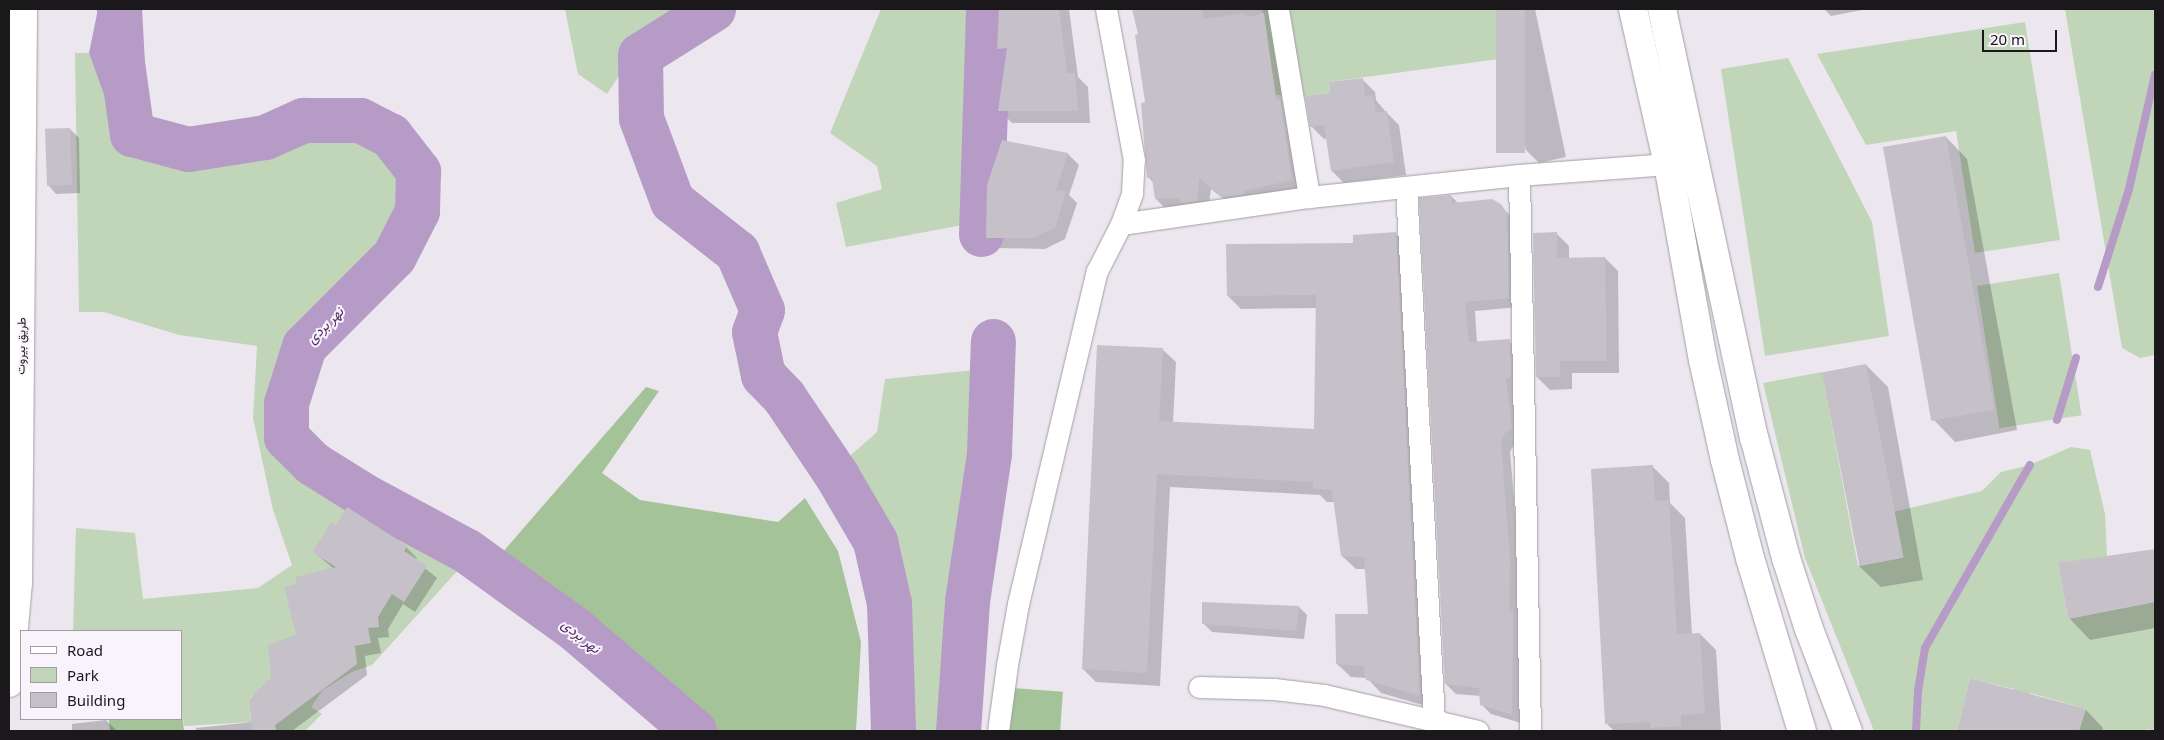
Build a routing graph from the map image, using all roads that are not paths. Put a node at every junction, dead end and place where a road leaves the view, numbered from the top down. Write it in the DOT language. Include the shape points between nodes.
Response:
graph roads {
  1 [pos="23,9"];
  2 [pos="1106,9"];
  3 [pos="1278,9"];
  4 [pos="1633,9"];
  5 [pos="1662,9"];
  6 [pos="1668,164"];
  7 [pos="1519,175"];
  8 [pos="1406,187"];
  9 [pos="1308,197"];
  10 [pos="1121,224"];
  11 [pos="9,683"];
  12 [pos="1199,687"];
  13 [pos="1434,721"];
  14 [pos="998,731"];
  15 [pos="1478,731"];
  16 [pos="1530,731"];
  17 [pos="1802,731"];
  18 [pos="1848,731"];
  1 -- 11 [label="main road, طريق بيروت" via="18,583"];
  2 -- 10 [label="street" via="1134,160 1132,193"];
  3 -- 9 [label="street"];
  4 -- 6 [label="main road"];
  5 -- 18 [label="main road" via="1754,437 1789,567"];
  6 -- 7 [label="street"];
  6 -- 17 [label="main road" via="1703,360 1725,460 1750,558"];
  7 -- 8 [label="street"];
  7 -- 16 [label="street"];
  8 -- 9 [label="street"];
  8 -- 13 [label="street"];
  9 -- 10 [label="street"];
  10 -- 14 [label="street" via="1097,271 1018,604"];
  12 -- 13 [label="street" via="1235,686 1307,692"];
  13 -- 15 [label="street"];
}
